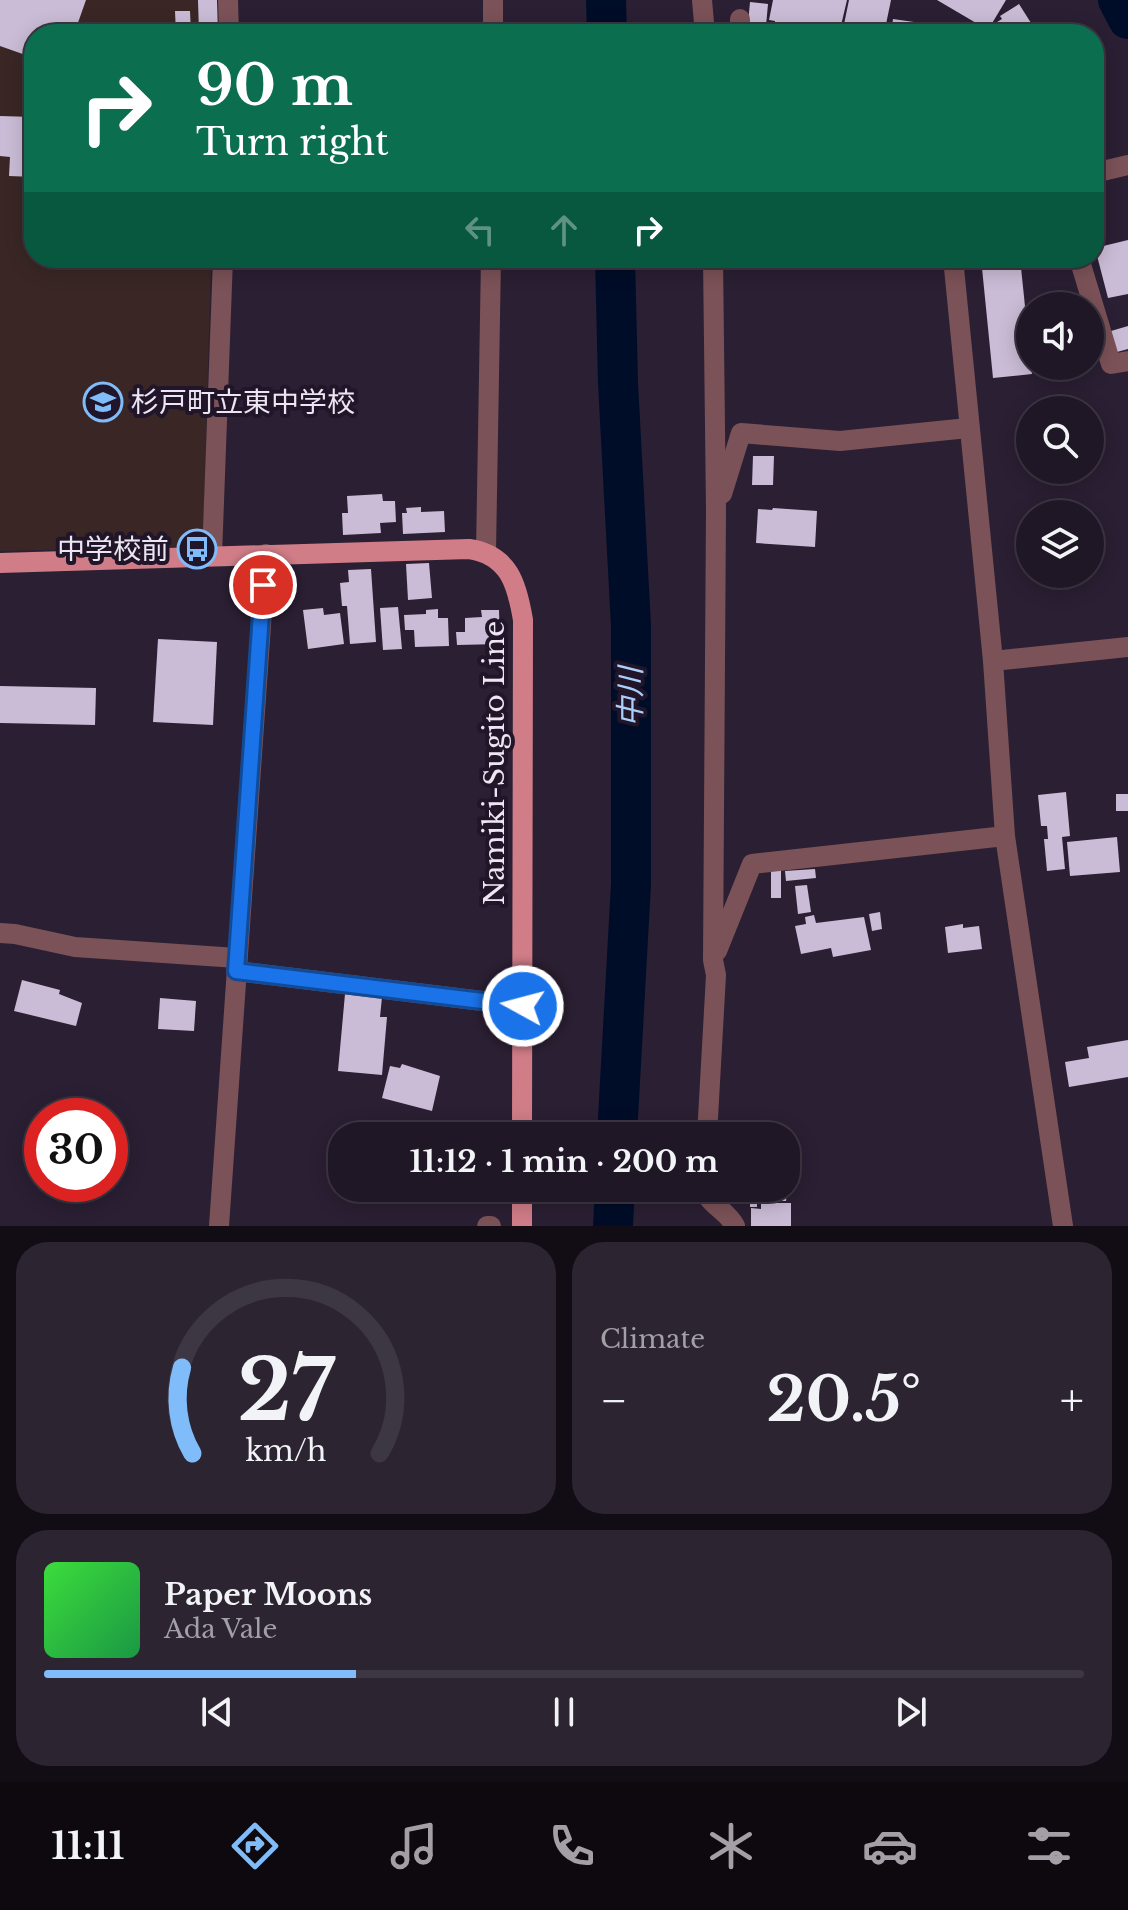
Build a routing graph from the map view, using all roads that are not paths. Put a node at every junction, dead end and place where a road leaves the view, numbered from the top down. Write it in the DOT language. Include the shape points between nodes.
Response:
graph roads {
  1 [pos="228,0"];
  2 [pos="493,0"];
  3 [pos="702,0"];
  4 [pos="229,24"];
  5 [pos="493,24"];
  6 [pos="704,24"];
  7 [pos="1128,165"];
  8 [pos="1104,171"];
  9 [pos="223,268"];
  10 [pos="491,268"];
  11 [pos="713,268"];
  12 [pos="954,268"];
  13 [pos="1082,268"];
  14 [pos="1128,361"];
  15 [pos="968,428"];
  16 [pos="716,511"];
  17 [pos="486,552"];
  18 [pos="266,554"];
  19 [pos="212,556"];
  20 [pos="0,563"];
  21 [pos="1128,647"];
  22 [pos="993,661"];
  23 [pos="1005,836"];
  24 [pos="0,933"];
  25 [pos="713,960"];
  26 [pos="236,965"];
  27 [pos="523,1006"];
  28 [pos="522,1122"];
  29 [pos="708,1122"];
  30 [pos="522,1202"];
  31 [pos="710,1202"];
  32 [pos="219,1226"];
  33 [pos="522,1226"];
  34 [pos="735,1226"];
  35 [pos="1063,1226"];
  1 -- 4 [label="street"];
  2 -- 5 [label="street"];
  3 -- 6 [label="street"];
  7 -- 8 [label="street"];
  9 -- 19 [label="street"];
  10 -- 17 [label="street"];
  11 -- 16 [label="street"];
  12 -- 15 [label="street"];
  13 -- 14 [label="street" via="1111,364"];
  15 -- 16 [label="street" via="840,441 741,433"];
  15 -- 22 [label="street"];
  16 -- 25 [label="street"];
  17 -- 18 [label="main road"];
  17 -- 27 [label="main road, Namiki-Sugito Line" via="508,572 523,620"];
  18 -- 19 [label="main road"];
  18 -- 26 [label="street"];
  19 -- 20 [label="main road"];
  21 -- 22 [label="street"];
  22 -- 23 [label="street"];
  23 -- 25 [label="street" via="752,864"];
  23 -- 35 [label="street"];
  24 -- 26 [label="street"];
  25 -- 29 [label="street"];
  26 -- 27 [label="street"];
  26 -- 32 [label="street"];
  27 -- 28 [label="main road, Namiki-Sugito Line"];
  30 -- 33 [label="main road"];
  31 -- 34 [label="street"];
}
